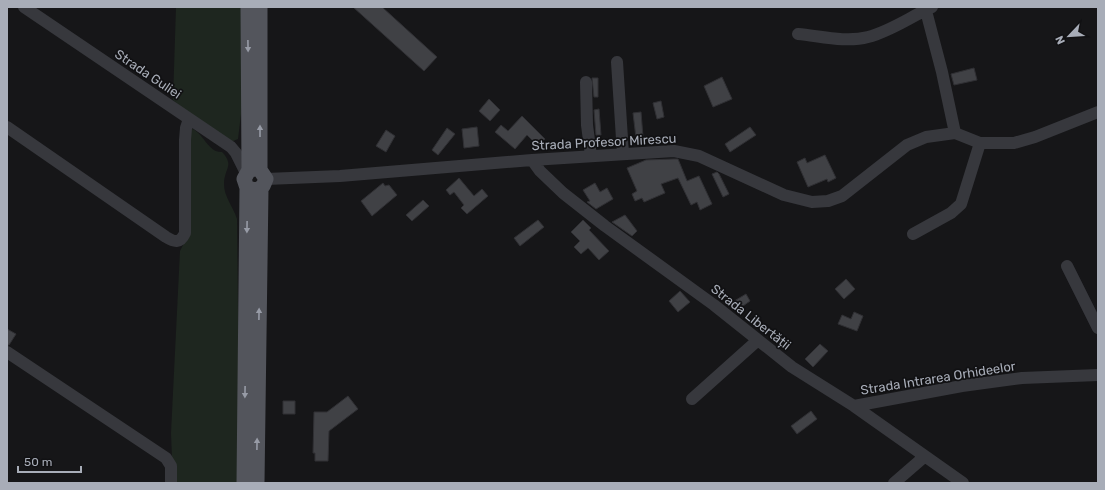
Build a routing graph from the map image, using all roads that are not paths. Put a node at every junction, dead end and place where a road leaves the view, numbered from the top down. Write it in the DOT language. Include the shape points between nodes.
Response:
graph roads {
  1 [pos="248,7"];
  2 [pos="260,7"];
  3 [pos="26,8"];
  4 [pos="927,8"];
  5 [pos="798,34"];
  6 [pos="617,62"];
  7 [pos="586,82"];
  8 [pos="1098,112"];
  9 [pos="189,119"];
  10 [pos="7,127"];
  11 [pos="955,133"];
  12 [pos="980,143"];
  13 [pos="623,154"];
  14 [pos="591,156"];
  15 [pos="532,160"];
  16 [pos="255,178"];
  17 [pos="913,234"];
  18 [pos="1067,266"];
  19 [pos="1098,328"];
  20 [pos="758,340"];
  21 [pos="7,352"];
  22 [pos="1098,376"];
  23 [pos="692,399"];
  24 [pos="854,406"];
  25 [pos="924,457"];
  26 [pos="171,483"];
  27 [pos="244,483"];
  28 [pos="257,483"];
  29 [pos="894,483"];
  30 [pos="963,483"];
  1 -- 16 [label="main road, one-way"];
  16 -- 2 [label="main road, one-way"];
  3 -- 9 [label="street, Strada Guliei"];
  4 -- 5 [label="street" via="888,30 868,37 845,39"];
  4 -- 11 [label="street"];
  6 -- 13 [label="street"];
  7 -- 14 [label="street"];
  8 -- 12 [label="street, Strada Profesor Mirescu" via="1014,143"];
  9 -- 10 [label="street" via="185,140 185,233 179,241 166,237"];
  9 -- 16 [label="street, Strada Guliei" via="231,147"];
  11 -- 12 [label="street, Strada Profesor Mirescu"];
  11 -- 13 [label="street, Strada Profesor Mirescu" via="916,140 842,196 812,202 784,195 686,152"];
  12 -- 17 [label="street" via="961,204 951,213"];
  13 -- 14 [label="street, Strada Profesor Mirescu"];
  14 -- 15 [label="street, Strada Profesor Mirescu"];
  15 -- 16 [label="street, Strada Profesor Mirescu" via="340,176"];
  15 -- 20 [label="street, Strada Libertății" via="550,181 574,202"];
  16 -- 27 [label="main road, one-way"];
  28 -- 16 [label="main road, one-way"];
  18 -- 19 [label="street"];
  20 -- 23 [label="street"];
  20 -- 24 [label="street, Strada Libertății" via="792,367"];
  21 -- 26 [label="street" via="166,458 171,466"];
  22 -- 24 [label="street, Strada Intrarea Orhideelor" via="1022,378"];
  24 -- 25 [label="street, Strada Libertății"];
  25 -- 29 [label="street"];
  25 -- 30 [label="street, Strada Libertății"];
}
